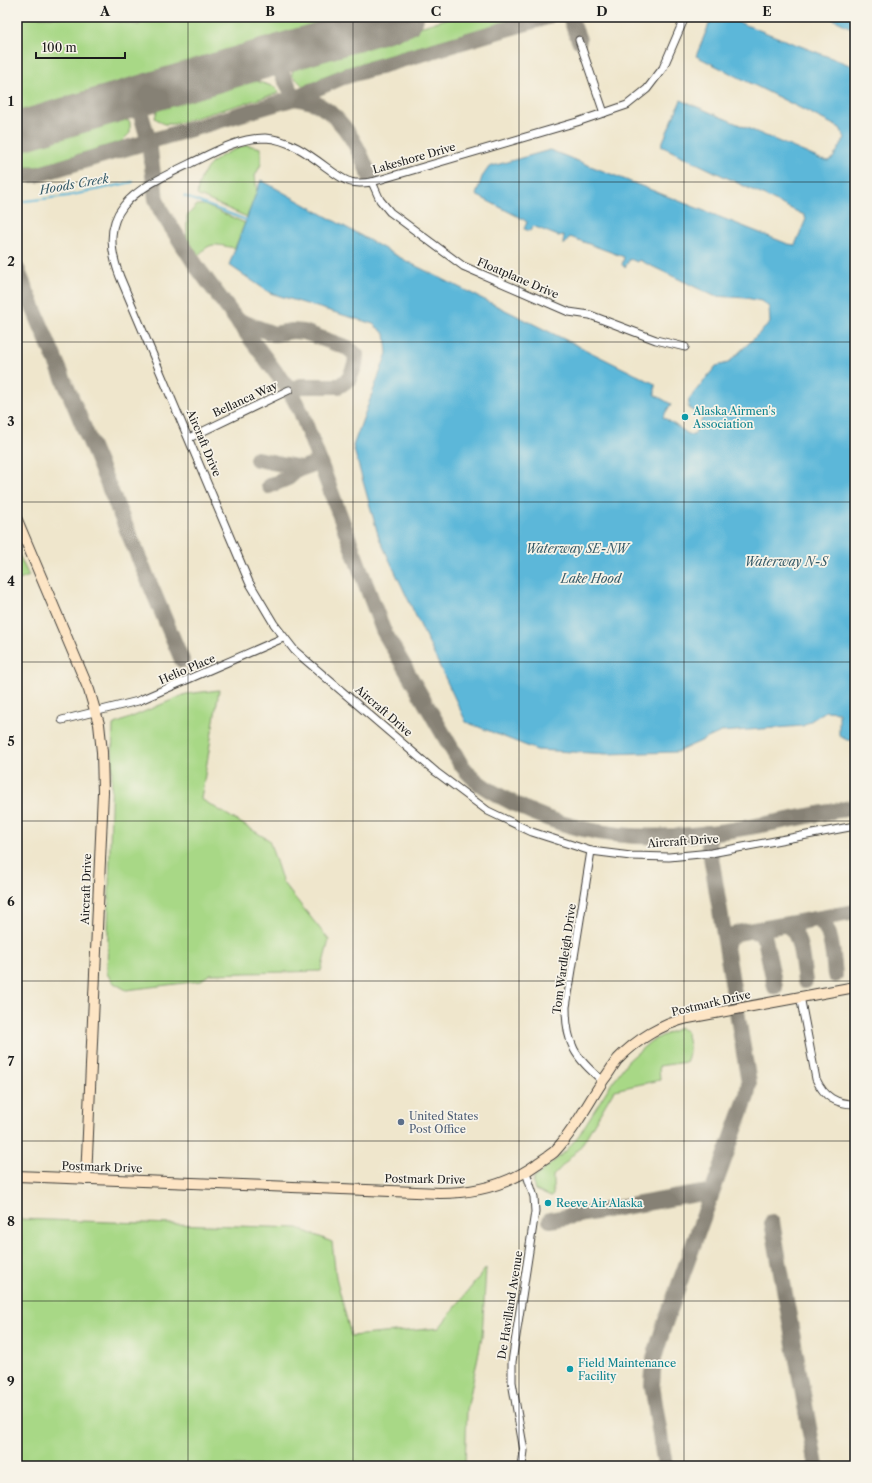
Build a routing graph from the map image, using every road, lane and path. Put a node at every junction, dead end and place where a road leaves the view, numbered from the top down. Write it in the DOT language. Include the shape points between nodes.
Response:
graph roads {
  1 [pos="685,17"];
  2 [pos="579,40"];
  3 [pos="604,113"];
  4 [pos="372,182"];
  5 [pos="120,276"];
  6 [pos="685,347"];
  7 [pos="289,390"];
  8 [pos="189,438"];
  9 [pos="17,520"];
  10 [pos="283,638"];
  11 [pos="96,712"];
  12 [pos="62,720"];
  13 [pos="855,826"];
  14 [pos="591,851"];
  15 [pos="855,987"];
  16 [pos="800,996"];
  17 [pos="603,1081"];
  18 [pos="855,1104"];
  19 [pos="526,1172"];
  20 [pos="17,1176"];
  21 [pos="86,1179"];
  22 [pos="522,1466"];
  1 -- 3 [label="street, Lakeshore Drive" via="664,68 655,80 627,105"];
  2 -- 3 [label="street"];
  3 -- 4 [label="street, Lakeshore Drive"];
  4 -- 5 [label="street, Lakeshore Drive" via="361,183 344,179 299,148 284,142 267,138 239,141 154,181 127,200 115,220 113,231 113,253"];
  4 -- 6 [label="street, Floatplane Drive" via="380,200 390,212 463,266 569,312 590,315 656,340"];
  5 -- 8 [label="street, Aircraft Drive"];
  7 -- 8 [label="street, Bellanca Way"];
  8 -- 10 [label="street, Aircraft Drive" via="249,582"];
  9 -- 11 [label="street, Aircraft Drive" via="75,655"];
  10 -- 11 [label="street, Helio Place" via="138,701"];
  10 -- 14 [label="street, Aircraft Drive" via="436,772 488,811 532,832"];
  11 -- 12 [label="street, Helio Place"];
  11 -- 21 [label="street, Aircraft Drive" via="102,752 103,792"];
  13 -- 14 [label="street, Aircraft Drive" via="711,853 668,857"];
  14 -- 17 [label="street, Tom Wardleigh Drive" via="566,1007 566,1023 572,1047 578,1058"];
  15 -- 16 [label="street, Postmark Drive"];
  16 -- 17 [label="street, Postmark Drive" via="675,1021 636,1043 618,1060"];
  16 -- 18 [label="street" via="820,1088 842,1104"];
  17 -- 19 [label="street, Postmark Drive" via="568,1135 553,1152"];
  19 -- 21 [label="street, Postmark Drive" via="481,1189 450,1193"];
  19 -- 22 [label="street, De Havilland Avenue" via="534,1197 535,1212 512,1362 512,1382 524,1451"];
  20 -- 21 [label="street, Postmark Drive"];
}
